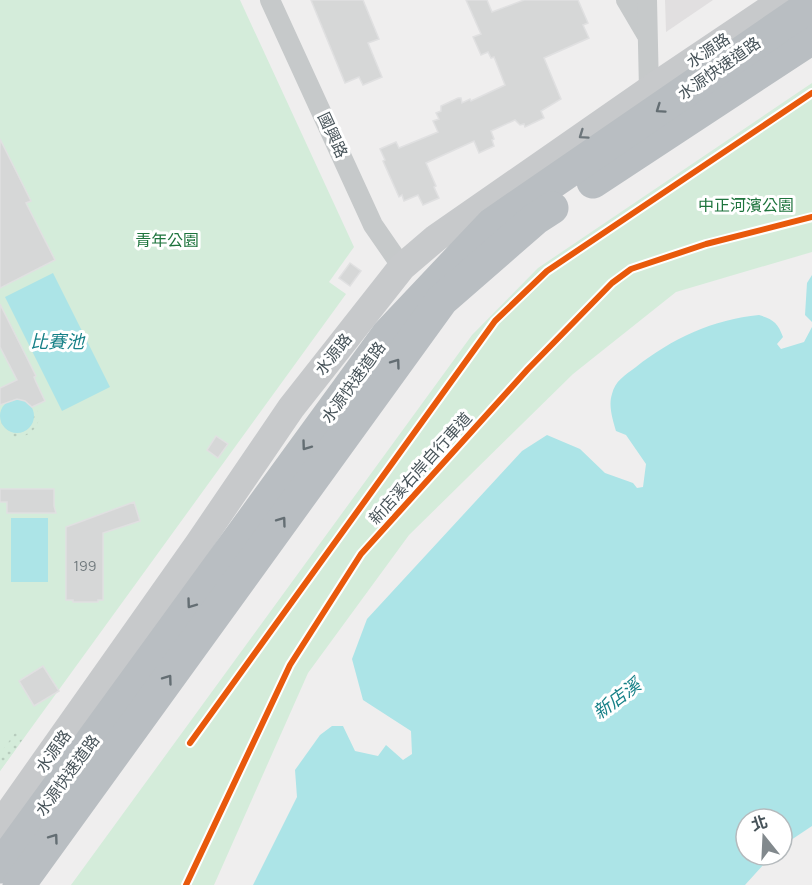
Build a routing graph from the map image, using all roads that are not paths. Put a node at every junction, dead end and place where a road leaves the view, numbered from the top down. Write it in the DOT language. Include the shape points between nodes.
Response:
graph roads {
  1 [pos="270,0"];
  2 [pos="626,0"];
  3 [pos="646,0"];
  4 [pos="783,0"];
  5 [pos="812,4"];
  6 [pos="647,37"];
  7 [pos="806,41"];
  8 [pos="649,90"];
  9 [pos="402,267"];
  10 [pos="0,825"];
  11 [pos="0,867"];
  12 [pos="19,885"];
  1 -- 9 [label="street, 國興路" via="373,225"];
  2 -- 6 [label="street"];
  3 -- 6 [label="street"];
  4 -- 8 [label="street, 水源路"];
  5 -- 11 [label="highway, 水源快速道路, one-way" via="492,224 388,334"];
  6 -- 8 [label="street"];
  12 -- 7 [label="highway, 水源快速道路, one-way" via="442,300 536,219"];
  8 -- 9 [label="street, 水源路, one-way" via="436,238"];
  9 -- 10 [label="street, 水源路" via="291,408"];
}
